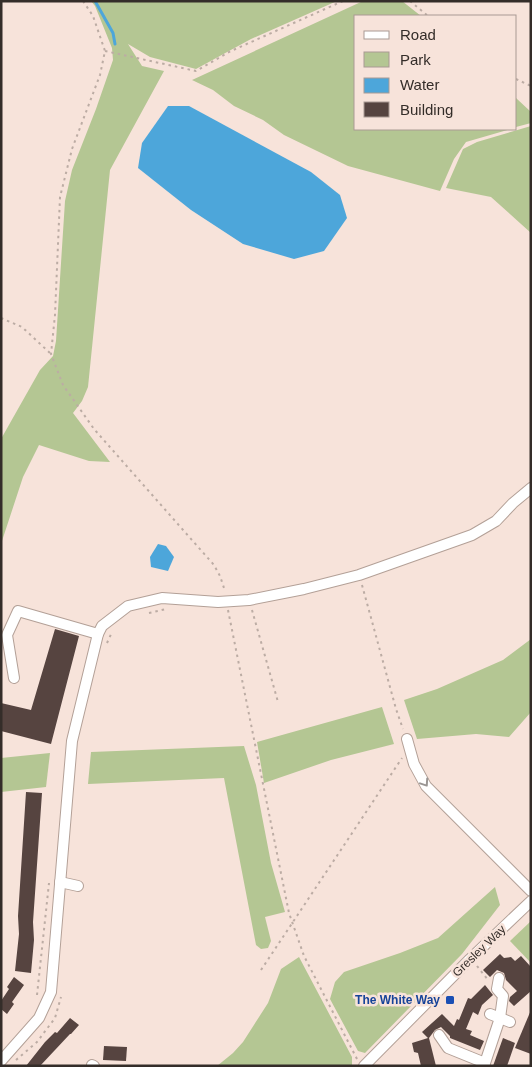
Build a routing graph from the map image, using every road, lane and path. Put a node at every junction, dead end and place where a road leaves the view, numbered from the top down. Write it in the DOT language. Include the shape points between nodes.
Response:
graph roads {
  1 [pos="84,1"];
  2 [pos="343,1"];
  3 [pos="410,1"];
  4 [pos="427,15"];
  5 [pos="105,51"];
  6 [pos="517,79"];
  7 [pos="531,86"];
  8 [pos="1,318"];
  9 [pos="51,354"];
  10 [pos="531,488"];
  11 [pos="359,575"];
  12 [pos="227,600"];
  13 [pos="249,600"];
  14 [pos="174,609"];
  15 [pos="149,613"];
  16 [pos="112,631"];
  17 [pos="98,634"];
  18 [pos="107,644"];
  19 [pos="14,678"];
  20 [pos="278,702"];
  21 [pos="407,739"];
  22 [pos="60,882"];
  23 [pos="78,886"];
  24 [pos="531,891"];
  25 [pos="531,901"];
  26 [pos="292,923"];
  27 [pos="261,970"];
  28 [pos="500,978"];
  29 [pos="39,986"];
  30 [pos="36,1000"];
  31 [pos="495,1016"];
  32 [pos="510,1022"];
  33 [pos="439,1035"];
  34 [pos="1,1061"];
  35 [pos="485,1064"];
  36 [pos="362,1066"];
  1 -- 5 [label="path"];
  2 -- 5 [label="path" via="231,51 196,71"];
  3 -- 4 [label="path"];
  5 -- 9 [label="path" via="100,75 72,149 60,197"];
  6 -- 7 [label="path"];
  8 -- 9 [label="path" via="22,327"];
  9 -- 12 [label="path" via="63,385 94,429 214,565"];
  10 -- 11 [label="street" via="496,521 472,535"];
  11 -- 13 [label="street"];
  11 -- 21 [label="path"];
  12 -- 13 [label="street"];
  12 -- 17 [label="street" via="162,598 128,606 102,626"];
  12 -- 26 [label="path" via="270,827"];
  13 -- 20 [label="path"];
  14 -- 15 [label="path"];
  16 -- 18 [label="path"];
  17 -- 19 [label="street" via="18,611 7,635"];
  17 -- 22 [label="street" via="72,741"];
  21 -- 24 [label="street, one-way" via="414,764 426,786"];
  21 -- 26 [label="path" via="402,759"];
  22 -- 23 [label="street"];
  22 -- 34 [label="street" via="51,992 39,1018"];
  25 -- 36 [label="street, Gresley Way"];
  26 -- 27 [label="path"];
  26 -- 36 [label="path" via="304,956"];
  28 -- 31 [label="street" via="497,990 503,996"];
  29 -- 30 [label="path"];
  31 -- 32 [label="street"];
  31 -- 35 [label="street"];
  33 -- 35 [label="street" via="449,1051"];
}
